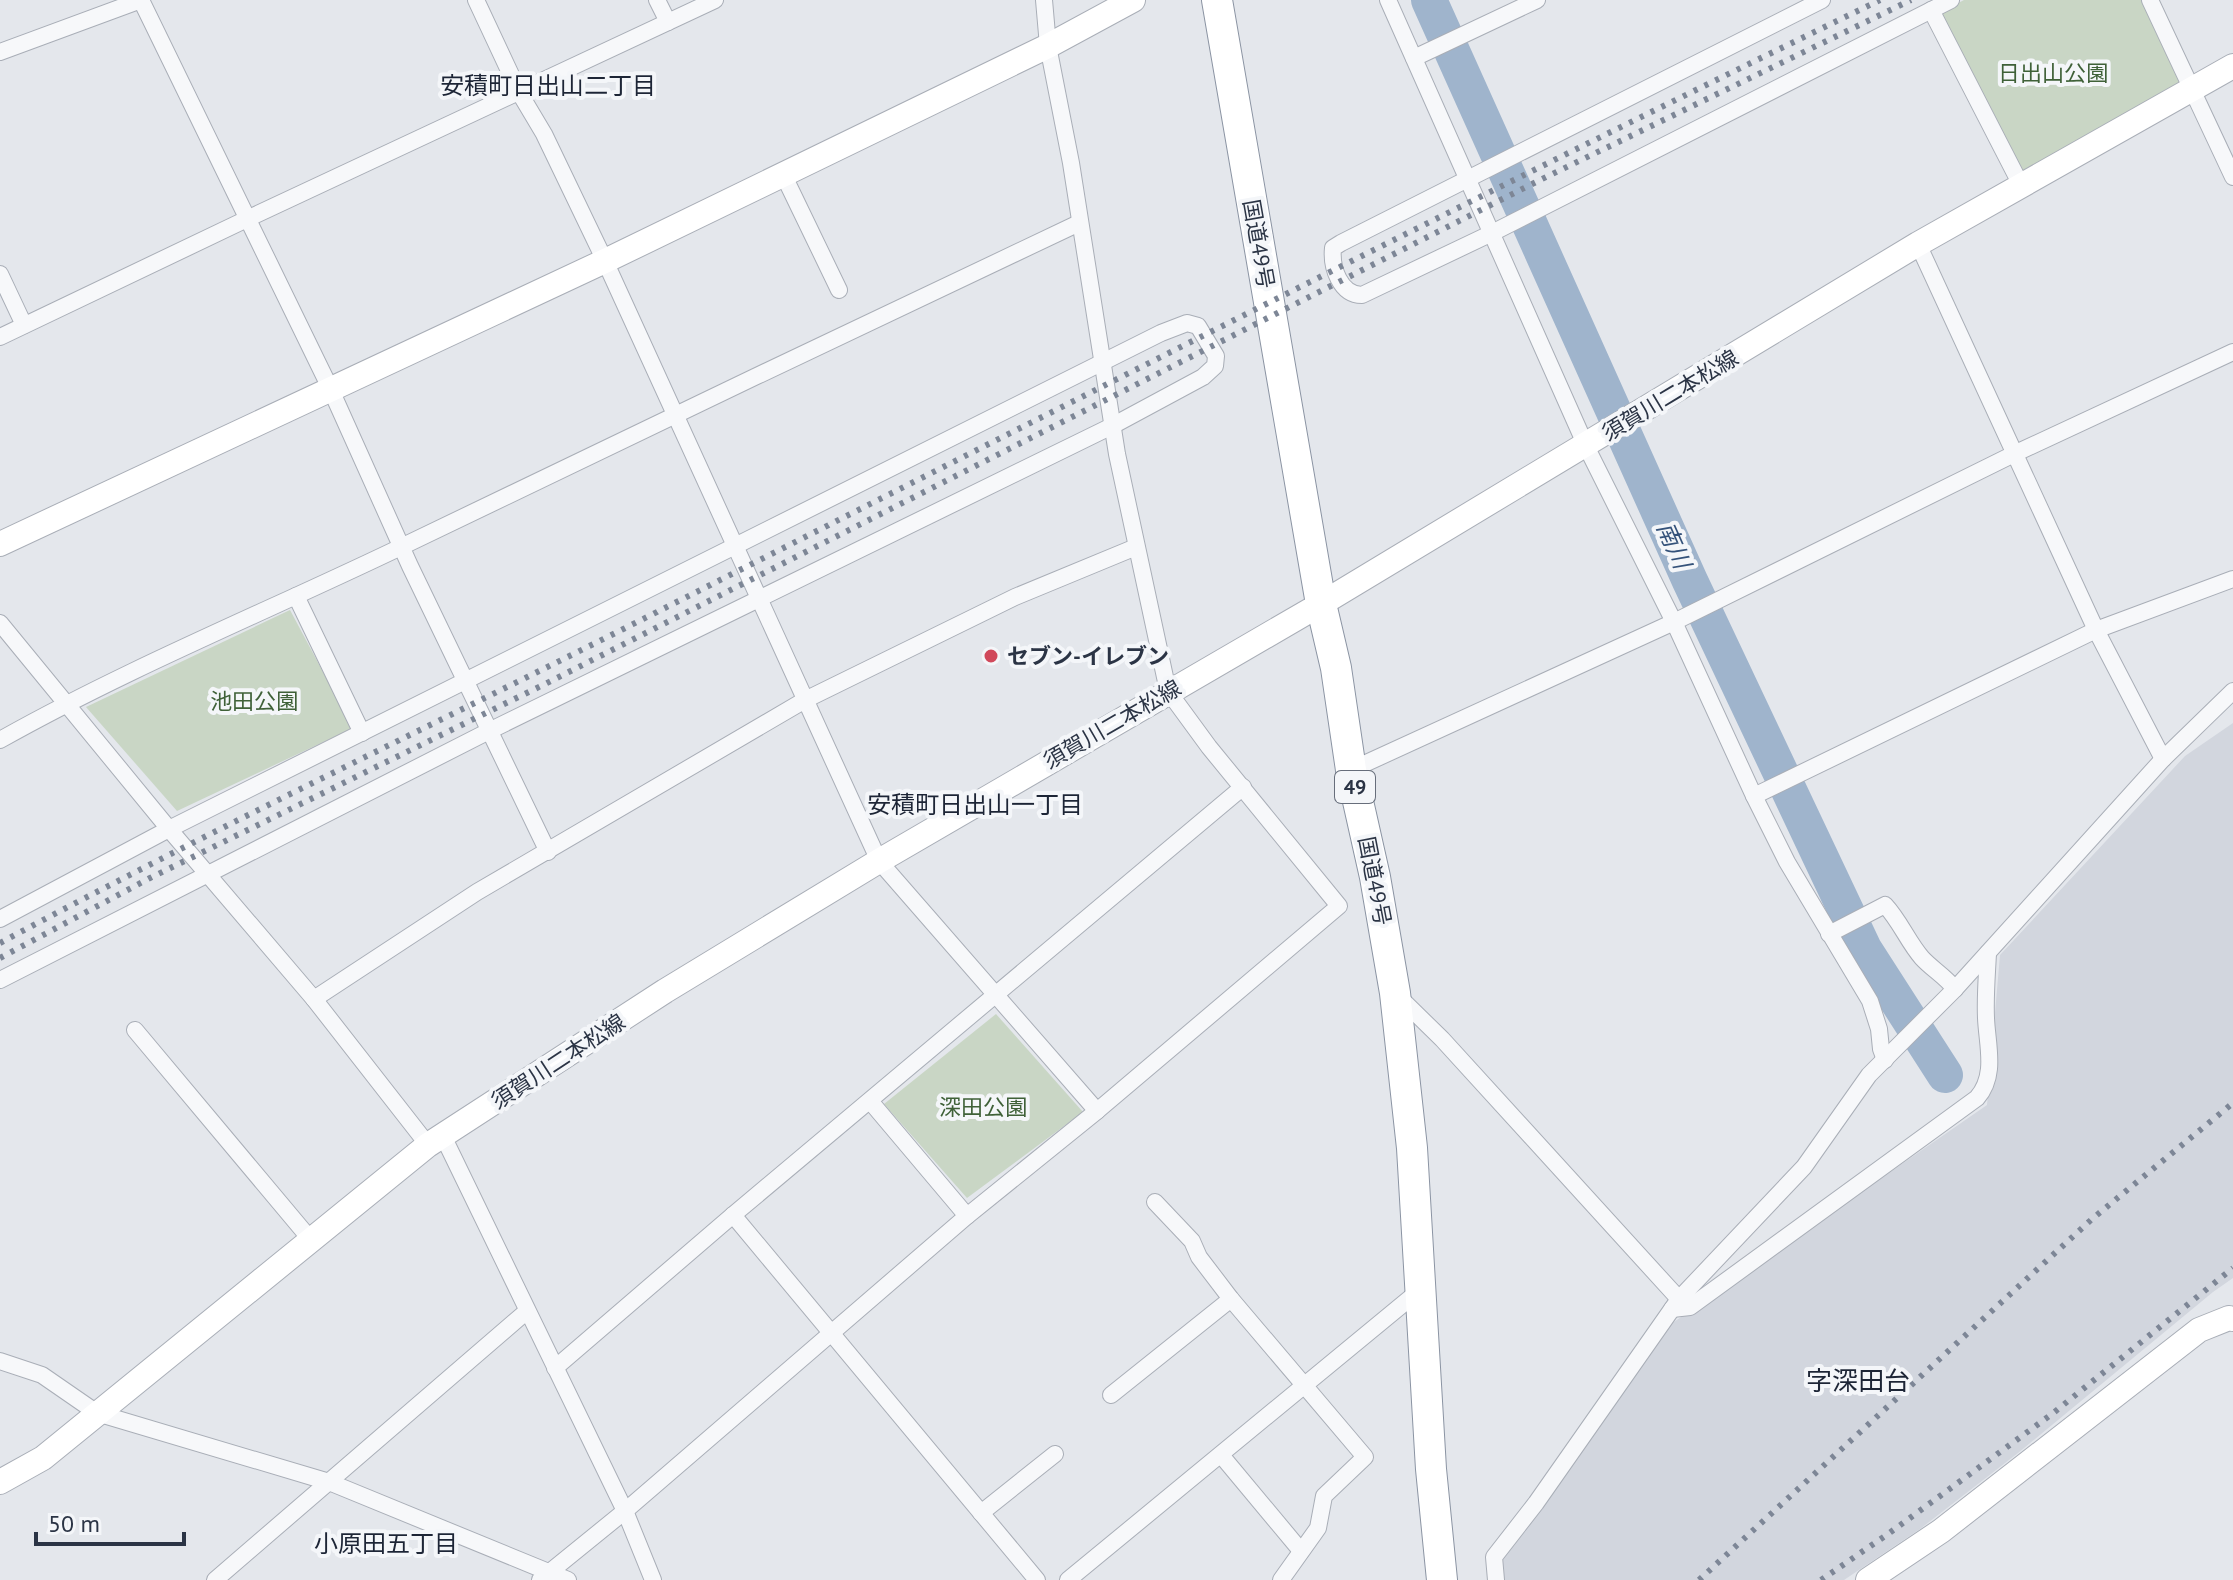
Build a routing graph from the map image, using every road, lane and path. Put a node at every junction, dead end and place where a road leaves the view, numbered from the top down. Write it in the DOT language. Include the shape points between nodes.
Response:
graph roads {
  1 [pos="141,0"];
  2 [pos="476,0"];
  3 [pos="657,0"];
  4 [pos="715,0"];
  5 [pos="1044,0"];
  6 [pos="1133,0"];
  7 [pos="1217,0"];
  8 [pos="1388,0"];
  9 [pos="1537,0"];
  10 [pos="1822,0"];
  11 [pos="1951,0"];
  12 [pos="2150,0"];
  13 [pos="1801,5"];
  14 [pos="1931,10"];
  15 [pos="668,22"];
  16 [pos="1048,46"];
  17 [pos="0,52"];
  18 [pos="1418,56"];
  19 [pos="2233,66"];
  20 [pos="2192,87"];
  21 [pos="519,92"];
  22 [pos="783,174"];
  23 [pos="1472,176"];
  24 [pos="2233,177"];
  25 [pos="2022,187"];
  26 [pos="249,218"];
  27 [pos="1079,223"];
  28 [pos="1497,231"];
  29 [pos="1918,244"];
  30 [pos="605,261"];
  31 [pos="0,274"];
  32 [pos="839,290"];
  33 [pos="24,325"];
  34 [pos="0,337"];
  35 [pos="2233,352"];
  36 [pos="1104,362"];
  37 [pos="331,390"];
  38 [pos="674,414"];
  39 [pos="1112,426"];
  40 [pos="1592,442"];
  41 [pos="2016,453"];
  42 [pos="0,544"];
  43 [pos="735,544"];
  44 [pos="402,547"];
  45 [pos="1136,547"];
  46 [pos="2233,579"];
  47 [pos="296,596"];
  48 [pos="759,599"];
  49 [pos="1321,604"];
  50 [pos="1679,620"];
  51 [pos="0,623"];
  52 [pos="2096,630"];
  53 [pos="466,682"];
  54 [pos="1168,691"];
  55 [pos="2233,691"];
  56 [pos="805,700"];
  57 [pos="65,703"];
  58 [pos="489,731"];
  59 [pos="362,733"];
  60 [pos="0,740"];
  61 [pos="2163,759"];
  62 [pos="1351,770"];
  63 [pos="1243,787"];
  64 [pos="1758,793"];
  65 [pos="169,829"];
  66 [pos="548,852"];
  67 [pos="879,861"];
  68 [pos="208,873"];
  69 [pos="0,919"];
  70 [pos="1837,931"];
  71 [pos="1988,953"];
  72 [pos="0,980"];
  73 [pos="1955,989"];
  74 [pos="1395,993"];
  75 [pos="997,994"];
  76 [pos="314,999"];
  77 [pos="135,1030"];
  78 [pos="1885,1060"];
  79 [pos="870,1101"];
  80 [pos="1097,1111"];
  81 [pos="436,1141"];
  82 [pos="1155,1202"];
  83 [pos="733,1215"];
  84 [pos="967,1216"];
  85 [pos="311,1240"];
  86 [pos="1422,1289"];
  87 [pos="1231,1299"];
  88 [pos="1676,1304"];
  89 [pos="527,1311"];
  90 [pos="2233,1319"];
  91 [pos="830,1332"];
  92 [pos="0,1361"];
  93 [pos="555,1368"];
  94 [pos="1307,1386"];
  95 [pos="1111,1395"];
  96 [pos="97,1413"];
  97 [pos="1055,1454"];
  98 [pos="1221,1455"];
  99 [pos="0,1482"];
  100 [pos="329,1482"];
  101 [pos="625,1511"];
  102 [pos="981,1513"];
  103 [pos="1301,1551"];
  104 [pos="545,1576"];
  105 [pos="215,1580"];
  106 [pos="568,1580"];
  107 [pos="653,1580"];
  108 [pos="1037,1580"];
  109 [pos="1068,1580"];
  110 [pos="1281,1580"];
  111 [pos="1442,1580"];
  112 [pos="1496,1580"];
  113 [pos="1868,1580"];
  1 -- 17 [label="street"];
  1 -- 26 [label="street"];
  2 -- 21 [label="street"];
  3 -- 15 [label="street"];
  4 -- 15 [label="street"];
  5 -- 16 [label="street"];
  6 -- 16 [label="main road"];
  7 -- 49 [label="highway, 国道49号 / 49"];
  8 -- 18 [label="street"];
  9 -- 18 [label="street"];
  10 -- 13 [label="street"];
  11 -- 14 [label="street"];
  12 -- 20 [label="street"];
  13 -- 23 [label="street"];
  14 -- 25 [label="street"];
  14 -- 28 [label="street"];
  15 -- 21 [label="street"];
  16 -- 22 [label="main road"];
  16 -- 27 [label="street"];
  18 -- 23 [label="street"];
  19 -- 20 [label="main road, 須賀川二本松線"];
  20 -- 24 [label="street"];
  20 -- 25 [label="main road, 須賀川二本松線"];
  21 -- 26 [label="street"];
  21 -- 30 [label="street"];
  22 -- 30 [label="main road"];
  22 -- 32 [label="street"];
  23 -- 28 [label="street"];
  23 -- 28 [label="street" via="1333,248 1340,281 1345,290 1362,295"];
  25 -- 29 [label="main road, 須賀川二本松線"];
  26 -- 33 [label="street"];
  26 -- 37 [label="street"];
  27 -- 36 [label="street"];
  27 -- 38 [label="street"];
  28 -- 40 [label="street"];
  29 -- 40 [label="main road, 須賀川二本松線"];
  29 -- 41 [label="street"];
  30 -- 37 [label="main road"];
  30 -- 38 [label="street"];
  31 -- 33 [label="street"];
  33 -- 34 [label="street"];
  35 -- 41 [label="street"];
  36 -- 39 [label="street"];
  36 -- 39 [label="street" via="1187,323 1198,326 1216,356 1215,366 1203,377"];
  36 -- 43 [label="street"];
  37 -- 42 [label="main road"];
  37 -- 44 [label="street"];
  38 -- 43 [label="street"];
  38 -- 44 [label="street"];
  39 -- 45 [label="street"];
  39 -- 48 [label="street"];
  40 -- 49 [label="main road, 須賀川二本松線"];
  40 -- 50 [label="street"];
  41 -- 50 [label="street"];
  41 -- 52 [label="street"];
  43 -- 48 [label="street"];
  43 -- 53 [label="street"];
  44 -- 47 [label="street"];
  44 -- 53 [label="street"];
  45 -- 54 [label="street"];
  45 -- 56 [label="street" via="1015,597"];
  46 -- 52 [label="street"];
  47 -- 57 [label="street"];
  47 -- 59 [label="street"];
  48 -- 56 [label="street"];
  48 -- 58 [label="street"];
  49 -- 54 [label="main road, 須賀川二本松線"];
  49 -- 62 [label="highway, 国道49号 / 49"];
  50 -- 62 [label="street"];
  50 -- 64 [label="street"];
  51 -- 57 [label="street"];
  52 -- 61 [label="street"];
  52 -- 64 [label="street"];
  53 -- 58 [label="street"];
  53 -- 59 [label="street"];
  54 -- 63 [label="street"];
  54 -- 67 [label="main road, 須賀川二本松線"];
  55 -- 61 [label="street"];
  56 -- 66 [label="street"];
  56 -- 67 [label="street"];
  57 -- 60 [label="street"];
  57 -- 65 [label="street"];
  58 -- 66 [label="street"];
  58 -- 68 [label="street"];
  59 -- 65 [label="street"];
  61 -- 71 [label="street"];
  62 -- 74 [label="highway, 国道49号 / 49"];
  63 -- 75 [label="street"];
  63 -- 80 [label="street" via="1339,906"];
  64 -- 70 [label="street" via="1787,862"];
  65 -- 68 [label="street"];
  65 -- 69 [label="street"];
  66 -- 76 [label="street"];
  67 -- 75 [label="street"];
  67 -- 81 [label="main road, 須賀川二本松線" via="665,991"];
  68 -- 72 [label="street"];
  68 -- 76 [label="street"];
  70 -- 73 [label="street" via="1885,905 1922,958"];
  70 -- 78 [label="street" via="1870,1001"];
  71 -- 73 [label="street"];
  71 -- 88 [label="street" via="1990,1063 1985,1088 1977,1098 1690,1307"];
  73 -- 78 [label="street"];
  74 -- 86 [label="highway, 国道49号 / 49"];
  74 -- 88 [label="street" via="1442,1039"];
  75 -- 79 [label="street"];
  75 -- 80 [label="street"];
  76 -- 81 [label="street"];
  77 -- 85 [label="street"];
  78 -- 88 [label="street" via="1804,1167"];
  79 -- 83 [label="street"];
  79 -- 84 [label="street"];
  80 -- 84 [label="street"];
  81 -- 85 [label="main road, 須賀川二本松線"];
  81 -- 89 [label="street"];
  82 -- 87 [label="street" via="1192,1241"];
  83 -- 91 [label="street"];
  83 -- 93 [label="street"];
  84 -- 91 [label="street"];
  85 -- 96 [label="main road, 須賀川二本松線"];
  86 -- 94 [label="street"];
  86 -- 111 [label="highway, 国道49号 / 49"];
  87 -- 94 [label="street"];
  87 -- 95 [label="street"];
  88 -- 112 [label="street" via="1494,1557"];
  89 -- 93 [label="street"];
  89 -- 100 [label="street"];
  90 -- 113 [label="main road" via="2199,1330 1941,1531"];
  91 -- 101 [label="street"];
  91 -- 102 [label="street"];
  92 -- 96 [label="street" via="42,1375"];
  93 -- 101 [label="street"];
  94 -- 98 [label="street"];
  94 -- 103 [label="street" via="1365,1457 1324,1496 1318,1528"];
  96 -- 99 [label="main road, 須賀川二本松線" via="43,1458"];
  96 -- 100 [label="street"];
  97 -- 102 [label="street"];
  98 -- 103 [label="street"];
  98 -- 109 [label="street"];
  100 -- 104 [label="street"];
  100 -- 105 [label="street"];
  101 -- 104 [label="street"];
  101 -- 107 [label="street"];
  102 -- 108 [label="street"];
  103 -- 110 [label="street"];
  104 -- 106 [label="street"];
}
